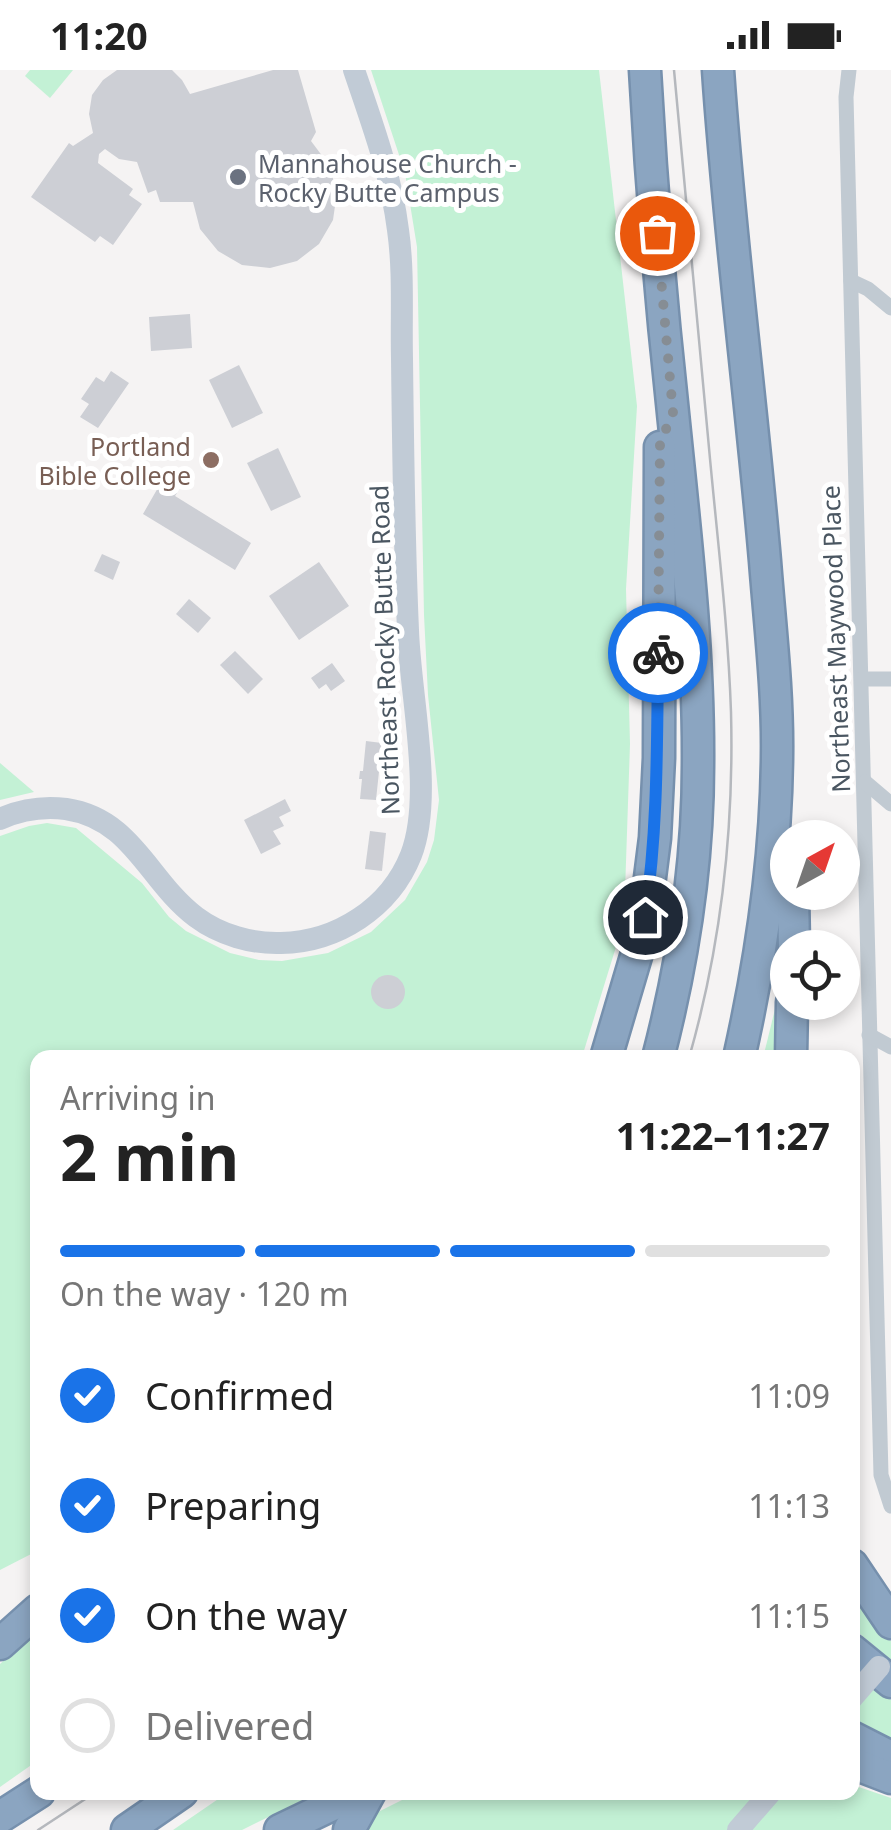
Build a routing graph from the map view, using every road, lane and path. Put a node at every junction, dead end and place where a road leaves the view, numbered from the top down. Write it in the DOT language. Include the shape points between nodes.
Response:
graph roads {
  1 [pos="354,70"];
  2 [pos="645,70"];
  3 [pos="718,70"];
  4 [pos="849,70"];
  5 [pos="851,281"];
  6 [pos="891,308"];
  7 [pos="673,413"];
  8 [pos="891,679"];
  9 [pos="862,680"];
  10 [pos="777,758"];
  11 [pos="865,782"];
  12 [pos="891,804"];
  13 [pos="0,819"];
  14 [pos="793,820"];
  15 [pos="791,1020"];
  16 [pos="870,1036"];
  17 [pos="891,1047"];
  18 [pos="608,1050"];
  19 [pos="660,1050"];
  20 [pos="741,1050"];
  21 [pos="790,1050"];
  22 [pos="891,1506"];
  23 [pos="860,1577"];
  24 [pos="30,1617"];
  25 [pos="891,1623"];
  26 [pos="0,1644"];
  27 [pos="891,1654"];
  28 [pos="860,1657"];
  29 [pos="891,1682"];
  30 [pos="860,1689"];
  31 [pos="860,1741"];
  32 [pos="891,1757"];
  33 [pos="860,1766"];
  34 [pos="891,1778"];
  35 [pos="30,1798"];
  36 [pos="170,1800"];
  37 [pos="342,1800"];
  38 [pos="366,1800"];
  39 [pos="764,1800"];
  40 [pos="0,1817"];
  41 [pos="127,1830"];
  42 [pos="280,1830"];
  43 [pos="349,1830"];
  44 [pos="738,1830"];
  1 -- 13 [label="street, Northeast Rocky Butte Road" via="399,235 408,632 421,799 404,870 377,905 344,929 299,942 259,942 200,920 128,841 95,817 48,808"];
  2 -- 7 [label="highway"];
  3 -- 10 [label="highway"];
  4 -- 5 [label="street, Northeast Maywood Place"];
  5 -- 6 [label="street"];
  5 -- 9 [label="street, Northeast Maywood Place"];
  7 -- 18 [label="highway" via="660,443 659,758 651,876 638,953"];
  7 -- 19 [label="highway" via="694,626 698,768 684,939"];
  8 -- 9 [label="street"];
  9 -- 11 [label="street, Northeast Maywood Place"];
  10 -- 14 [label="highway"];
  10 -- 20 [label="highway" via="761,945"];
  11 -- 12 [label="street"];
  11 -- 16 [label="street, Northeast Maywood Place"];
  15 -- 21 [label="highway"];
  16 -- 17 [label="street"];
  16 -- 22 [label="street, Northeast Maywood Place" via="880,1465"];
  23 -- 25 [label="highway"];
  24 -- 26 [label="highway"];
  27 -- 30 [label="street, bridge"];
  28 -- 29 [label="highway"];
  31 -- 32 [label="highway"];
  33 -- 34 [label="highway"];
  35 -- 40 [label="highway"];
  36 -- 41 [label="highway"];
  37 -- 42 [label="highway"];
  38 -- 43 [label="highway"];
  39 -- 44 [label="street"];
}
